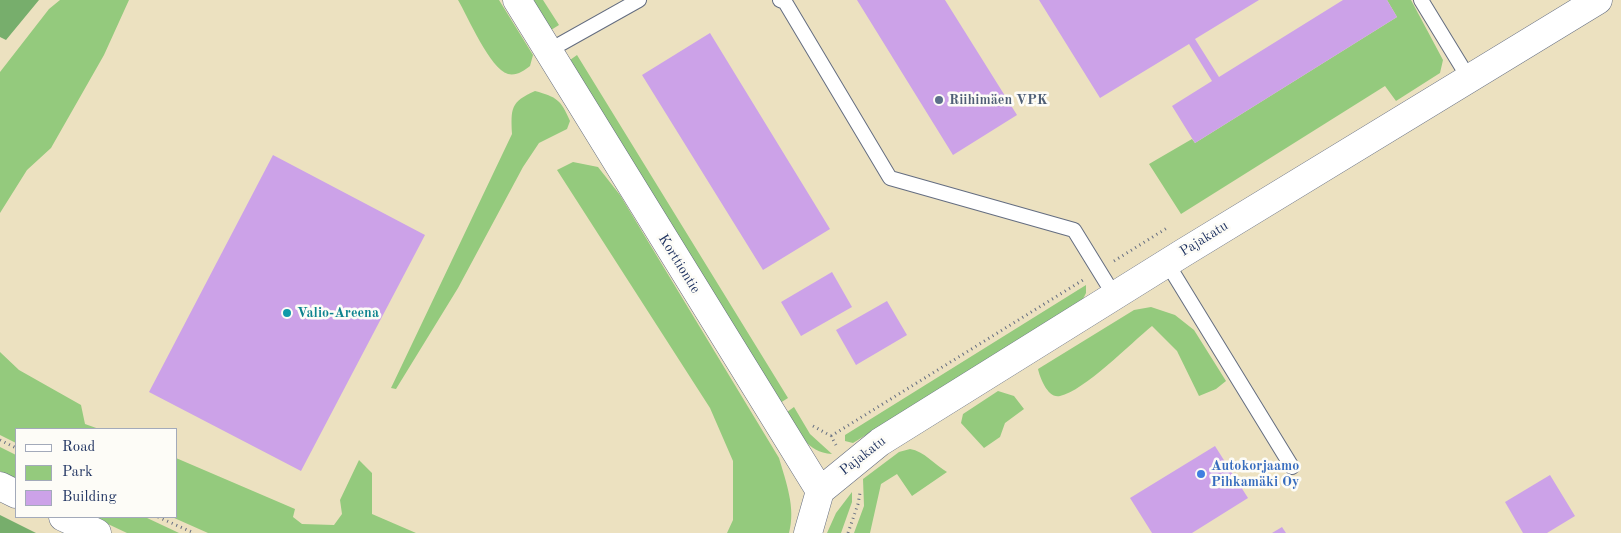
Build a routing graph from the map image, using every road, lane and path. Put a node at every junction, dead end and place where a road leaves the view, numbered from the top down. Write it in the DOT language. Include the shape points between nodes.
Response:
graph roads {
  1 [pos="516,0"];
  2 [pos="639,0"];
  3 [pos="780,0"];
  4 [pos="1421,0"];
  5 [pos="1598,0"];
  6 [pos="548,51"];
  7 [pos="1468,77"];
  8 [pos="1167,228"];
  9 [pos="1167,263"];
  10 [pos="1100,270"];
  11 [pos="1114,295"];
  12 [pos="831,436"];
  13 [pos="0,440"];
  14 [pos="15,448"];
  15 [pos="1292,467"];
  16 [pos="0,486"];
  17 [pos="820,492"];
  18 [pos="15,494"];
  19 [pos="65,518"];
  20 [pos="160,518"];
  21 [pos="97,533"];
  22 [pos="194,533"];
  23 [pos="808,533"];
  1 -- 6 [label="street, Korttiontie"];
  2 -- 6 [label="lane"];
  3 -- 10 [label="lane" via="890,178 1074,230"];
  4 -- 7 [label="lane"];
  5 -- 7 [label="street, Pajakatu"];
  6 -- 17 [label="street, Korttiontie"];
  7 -- 9 [label="street, Pajakatu"];
  8 -- 10 [label="path"];
  9 -- 11 [label="street, Pajakatu"];
  9 -- 15 [label="lane"];
  10 -- 11 [label="lane"];
  10 -- 12 [label="path"];
  11 -- 17 [label="street, Pajakatu" via="880,442"];
  13 -- 14 [label="path"];
  16 -- 18 [label="street"];
  17 -- 23 [label="street"];
  19 -- 21 [label="street"];
  20 -- 22 [label="path"];
}
